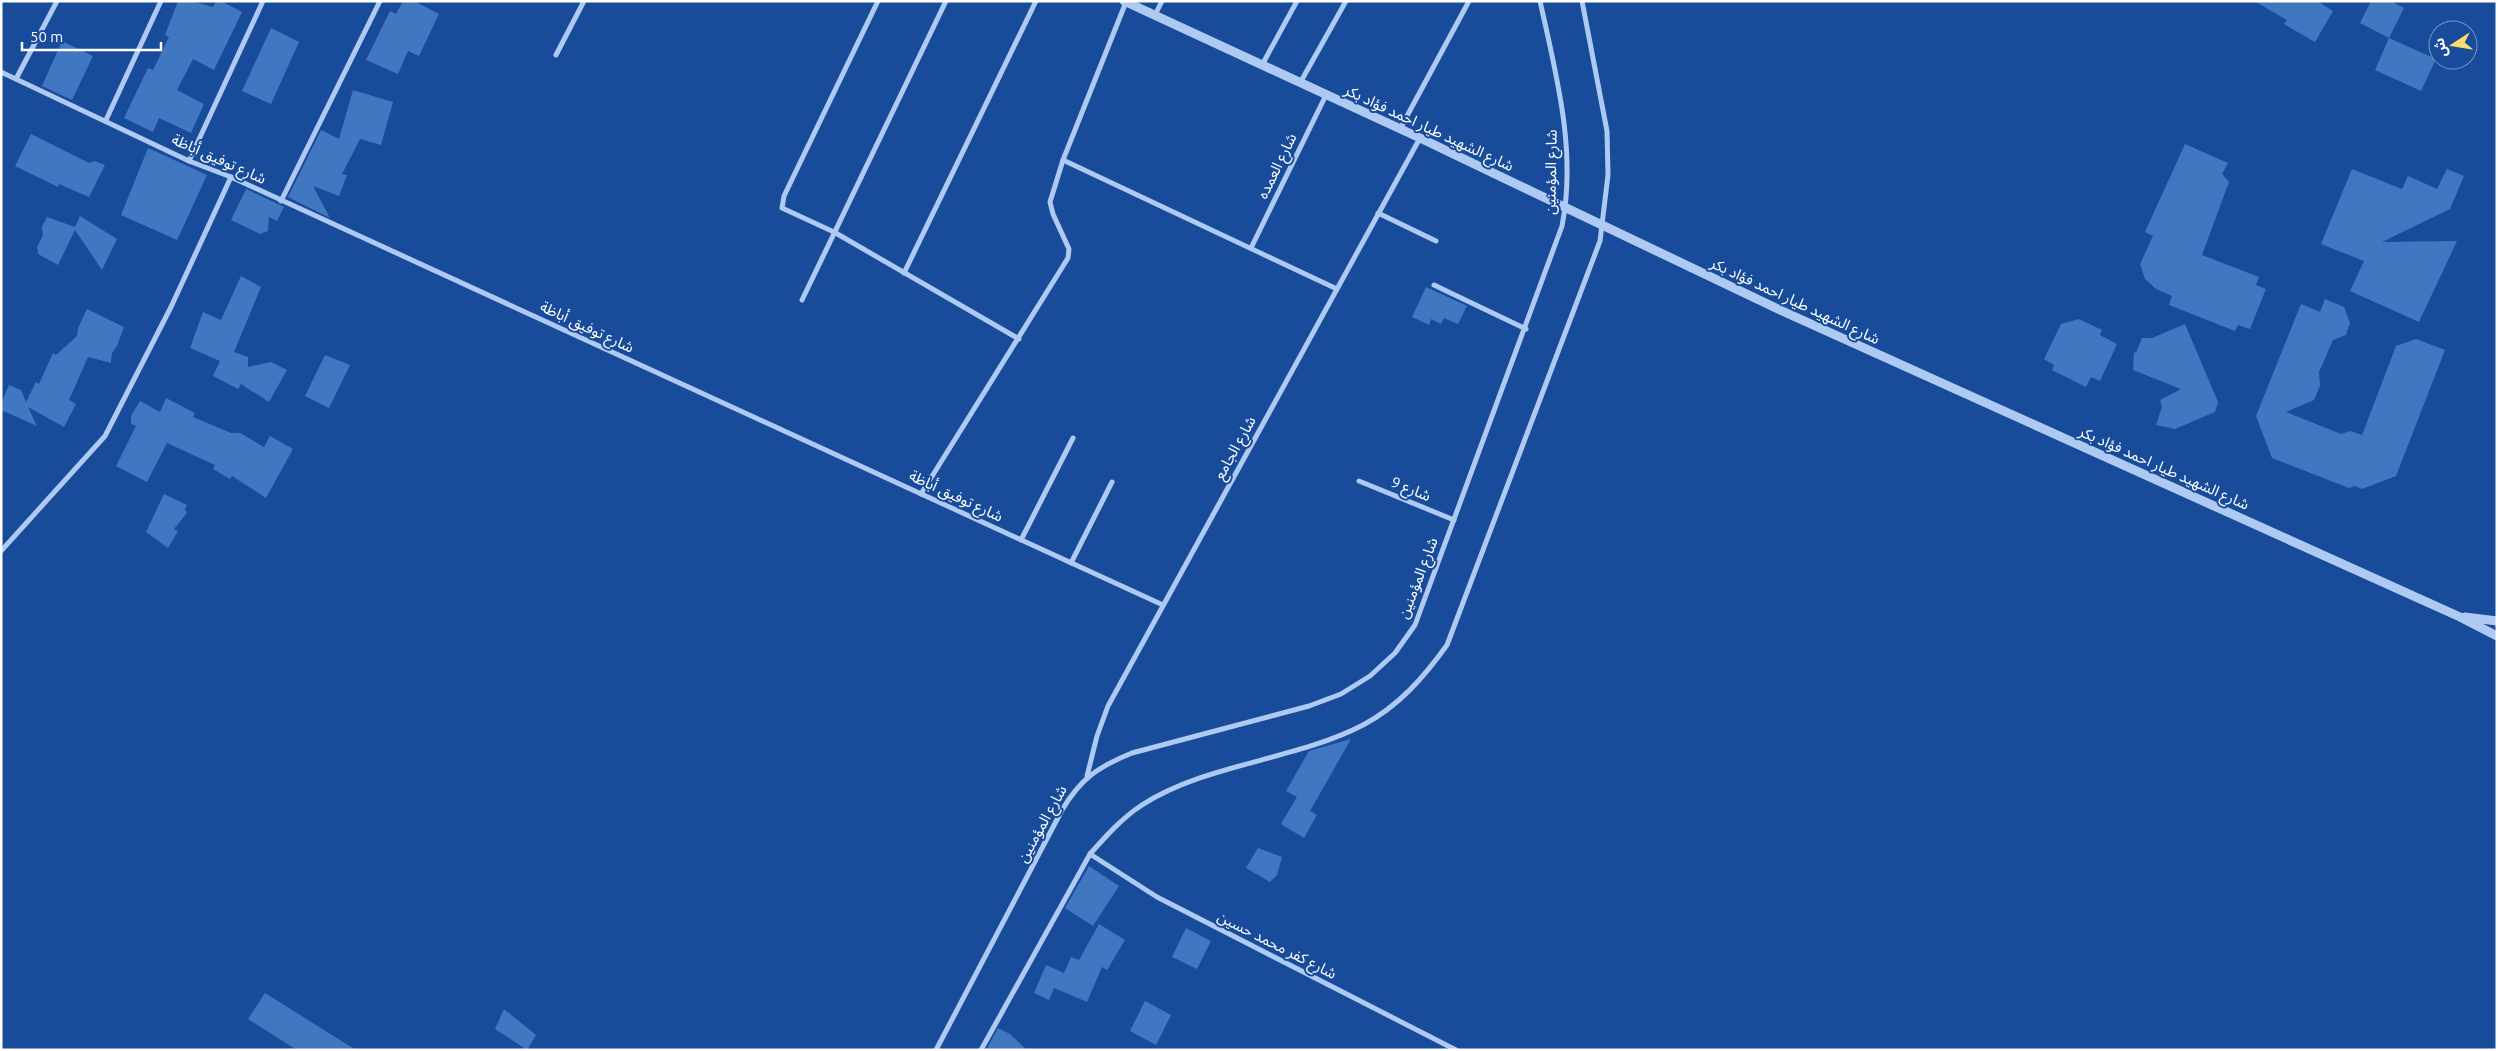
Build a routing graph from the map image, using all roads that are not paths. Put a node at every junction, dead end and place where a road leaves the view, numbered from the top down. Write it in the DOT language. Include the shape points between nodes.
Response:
graph roads {
  1 [pos="57,1"];
  2 [pos="161,1"];
  3 [pos="263,1"];
  4 [pos="380,1"];
  5 [pos="584,1"];
  6 [pos="878,1"];
  7 [pos="946,1"];
  8 [pos="1036,1"];
  9 [pos="1162,1"];
  10 [pos="1297,1"];
  11 [pos="1346,1"];
  12 [pos="1469,1"];
  13 [pos="1540,1"];
  14 [pos="1582,1"];
  15 [pos="1125,2"];
  16 [pos="1155,16"];
  17 [pos="556,55"];
  18 [pos="1262,65"];
  19 [pos="1,72"];
  20 [pos="16,79"];
  21 [pos="1300,83"];
  22 [pos="1326,95"];
  23 [pos="106,120"];
  24 [pos="1400,129"];
  25 [pos="1420,138"];
  26 [pos="1064,160"];
  27 [pos="190,161"];
  28 [pos="231,177"];
  29 [pos="281,201"];
  30 [pos="1566,208"];
  31 [pos="1378,213"];
  32 [pos="1602,226"];
  33 [pos="834,232"];
  34 [pos="1436,241"];
  35 [pos="1251,248"];
  36 [pos="904,273"];
  37 [pos="1434,285"];
  38 [pos="1337,289"];
  39 [pos="802,300"];
  40 [pos="1526,328"];
  41 [pos="1019,339"];
  42 [pos="1073,438"];
  43 [pos="1359,481"];
  44 [pos="1112,482"];
  45 [pos="921,494"];
  46 [pos="1454,520"];
  47 [pos="1021,540"];
  48 [pos="1,550"];
  49 [pos="1071,563"];
  50 [pos="1163,605"];
  51 [pos="2460,617"];
  52 [pos="2497,621"];
  53 [pos="2497,636"];
  54 [pos="1087,776"];
  55 [pos="1090,854"];
  56 [pos="936,1050"];
  57 [pos="981,1050"];
  58 [pos="1456,1050"];
  1 -- 20 [label="street"];
  2 -- 23 [label="street"];
  3 -- 27 [label="street"];
  4 -- 29 [label="street"];
  5 -- 17 [label="street"];
  6 -- 33 [label="street" via="782,202 785,211"];
  7 -- 33 [label="street"];
  8 -- 36 [label="street"];
  9 -- 16 [label="street"];
  10 -- 18 [label="street"];
  11 -- 21 [label="street"];
  12 -- 24 [label="street"];
  13 -- 30 [label="street, شارع المؤمنين" via="1560,91"];
  14 -- 32 [label="street" via="1607,131 1608,175"];
  15 -- 16 [label="street, شارع الشهيد طيار احمد فؤاد بكر"];
  15 -- 26 [label="street"];
  16 -- 18 [label="street, شارع الشهيد طيار احمد فؤاد بكر"];
  18 -- 21 [label="street, شارع الشهيد طيار احمد فؤاد بكر"];
  19 -- 20 [label="street, شارع توفيق أباظة"];
  20 -- 23 [label="street, شارع توفيق أباظة"];
  21 -- 22 [label="street, شارع الشهيد طيار احمد فؤاد بكر"];
  22 -- 24 [label="street, شارع الشهيد طيار احمد فؤاد بكر"];
  22 -- 35 [label="street, شارع العمده"];
  23 -- 27 [label="street, شارع توفيق أباظة"];
  24 -- 25 [label="street, شارع الشهيد طيار احمد فؤاد بكر"];
  25 -- 30 [label="street, شارع الشهيد طيار احمد فؤاد بكر"];
  25 -- 31 [label="street, شارع الجامع"];
  26 -- 35 [label="street"];
  26 -- 41 [label="street" via="1050,202 1069,249 1068,258"];
  27 -- 28 [label="street, شارع توفيق أباظة"];
  28 -- 29 [label="street, شارع توفيق أباظة"];
  28 -- 48 [label="street" via="171,308 105,436"];
  29 -- 45 [label="street, شارع توفيق أباظة"];
  30 -- 32 [label="street, شارع الشهيد طيار احمد فؤاد بكر"];
  30 -- 40 [label="street, شارع المؤمنين"];
  31 -- 34 [label="street"];
  31 -- 38 [label="street, شارع الجامع"];
  32 -- 51 [label="street, شارع الشهيد طيار احمد فؤاد بكر" via="1780,310"];
  32 -- 55 [label="street" via="1600,241 1447,645 1424,677 1396,704 1363,725 1327,740 1173,788 1128,816"];
  33 -- 36 [label="street"];
  33 -- 39 [label="street"];
  35 -- 38 [label="street"];
  36 -- 41 [label="street"];
  37 -- 40 [label="street"];
  38 -- 50 [label="street, شارع الجامع"];
  40 -- 46 [label="street, شارع المؤمنين"];
  41 -- 45 [label="street"];
  42 -- 47 [label="street"];
  43 -- 46 [label="street, شارع 9"];
  44 -- 49 [label="street"];
  45 -- 47 [label="street, شارع توفيق أباظة"];
  46 -- 54 [label="street, شارع المؤمنين" via="1415,625 1395,653 1370,676 1340,694 1309,706 1132,753 1108,762"];
  47 -- 49 [label="street, شارع توفيق أباظة"];
  49 -- 50 [label="street, شارع توفيق أباظة"];
  50 -- 54 [label="street, شارع الجامع" via="1108,706"];
  51 -- 52 [label="street, شارع الشهيد طيار احمد فؤاد بكر"];
  51 -- 53 [label="street, شارع الشهيد طيار احمد فؤاد بكر"];
  54 -- 56 [label="street, شارع المؤمنين" via="1062,810"];
  55 -- 57 [label="street"];
  55 -- 58 [label="street, شارع كفر محمد حسين" via="1157,897"];
}
